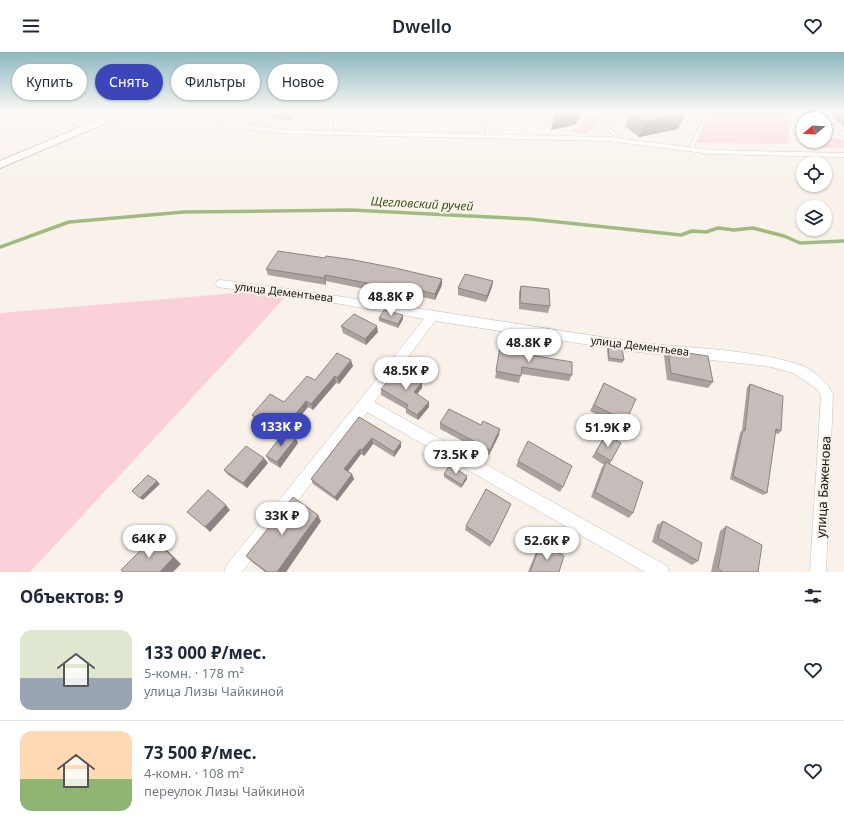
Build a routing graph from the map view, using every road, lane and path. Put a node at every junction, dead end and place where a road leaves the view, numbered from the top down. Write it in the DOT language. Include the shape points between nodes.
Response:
graph roads {
  1 [pos="68,136"];
  2 [pos="496,136"];
  3 [pos="617,136"];
  4 [pos="697,136"];
  5 [pos="608,140"];
  6 [pos="694,150"];
  7 [pos="844,155"];
  8 [pos="0,166"];
  9 [pos="221,284"];
  10 [pos="432,316"];
  11 [pos="827,402"];
  12 [pos="365,404"];
  13 [pos="232,572"];
  14 [pos="660,572"];
  15 [pos="818,572"];
  1 -- 8 [label="street"];
  2 -- 5 [label="street"];
  3 -- 5 [label="lane"];
  4 -- 6 [label="lane" via="692,146"];
  5 -- 6 [label="street"];
  6 -- 7 [label="street"];
  9 -- 10 [label="street, улица Дементьева" via="324,297"];
  10 -- 11 [label="street, улица Дементьева" via="629,346 767,361 797,369 821,384 827,394"];
  10 -- 12 [label="street"];
  11 -- 15 [label="street, улица Баженова"];
  12 -- 13 [label="street"];
  12 -- 14 [label="street"];
}
